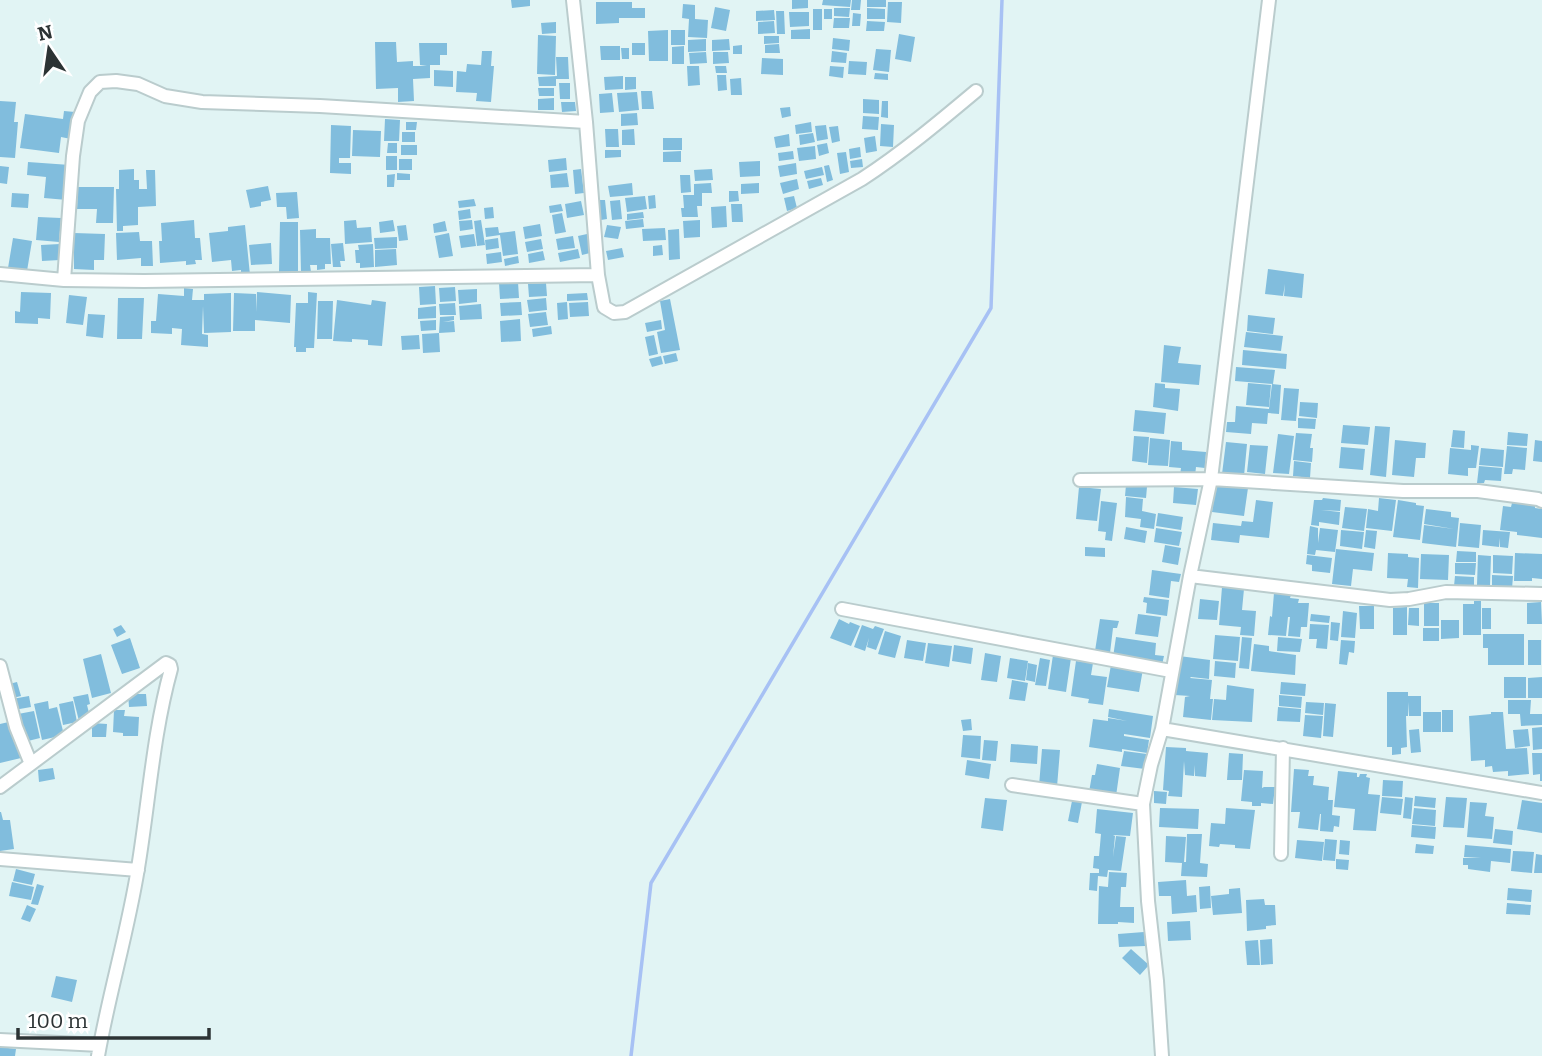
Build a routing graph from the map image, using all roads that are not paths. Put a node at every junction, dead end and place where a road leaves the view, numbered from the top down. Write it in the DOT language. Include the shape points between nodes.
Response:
graph roads {
  1 [pos="573,0"];
  2 [pos="1269,0"];
  3 [pos="976,91"];
  4 [pos="586,122"];
  5 [pos="0,274"];
  6 [pos="598,275"];
  7 [pos="65,280"];
  8 [pos="1211,479"];
  9 [pos="1080,480"];
  10 [pos="1542,501"];
  11 [pos="1189,576"];
  12 [pos="1542,594"];
  13 [pos="842,609"];
  14 [pos="0,666"];
  15 [pos="1171,671"];
  16 [pos="1162,729"];
  17 [pos="1283,748"];
  18 [pos="31,764"];
  19 [pos="1013,785"];
  20 [pos="0,787"];
  21 [pos="1542,793"];
  22 [pos="1143,804"];
  23 [pos="1281,854"];
  24 [pos="0,859"];
  25 [pos="138,870"];
  26 [pos="0,1040"];
  27 [pos="99,1050"];
  28 [pos="1163,1056"];
  1 -- 4 [label="street"];
  2 -- 8 [label="street"];
  3 -- 6 [label="street" via="862,179 625,312 614,313 604,307"];
  4 -- 6 [label="street"];
  4 -- 7 [label="street" via="202,102 166,96 138,84 100,82 90,92 78,121"];
  5 -- 7 [label="street"];
  6 -- 7 [label="street"];
  8 -- 9 [label="street"];
  8 -- 10 [label="street" via="1479,491"];
  8 -- 11 [label="street"];
  11 -- 12 [label="street" via="1390,600 1446,592"];
  11 -- 15 [label="street"];
  13 -- 15 [label="street"];
  14 -- 18 [label="street"];
  15 -- 16 [label="street"];
  16 -- 17 [label="street"];
  16 -- 22 [label="street"];
  17 -- 21 [label="street"];
  17 -- 23 [label="street"];
  18 -- 20 [label="street"];
  18 -- 25 [label="street" via="166,663 170,665"];
  19 -- 22 [label="street"];
  22 -- 28 [label="street"];
  24 -- 25 [label="street"];
  25 -- 27 [label="street"];
  26 -- 27 [label="street"];
}
